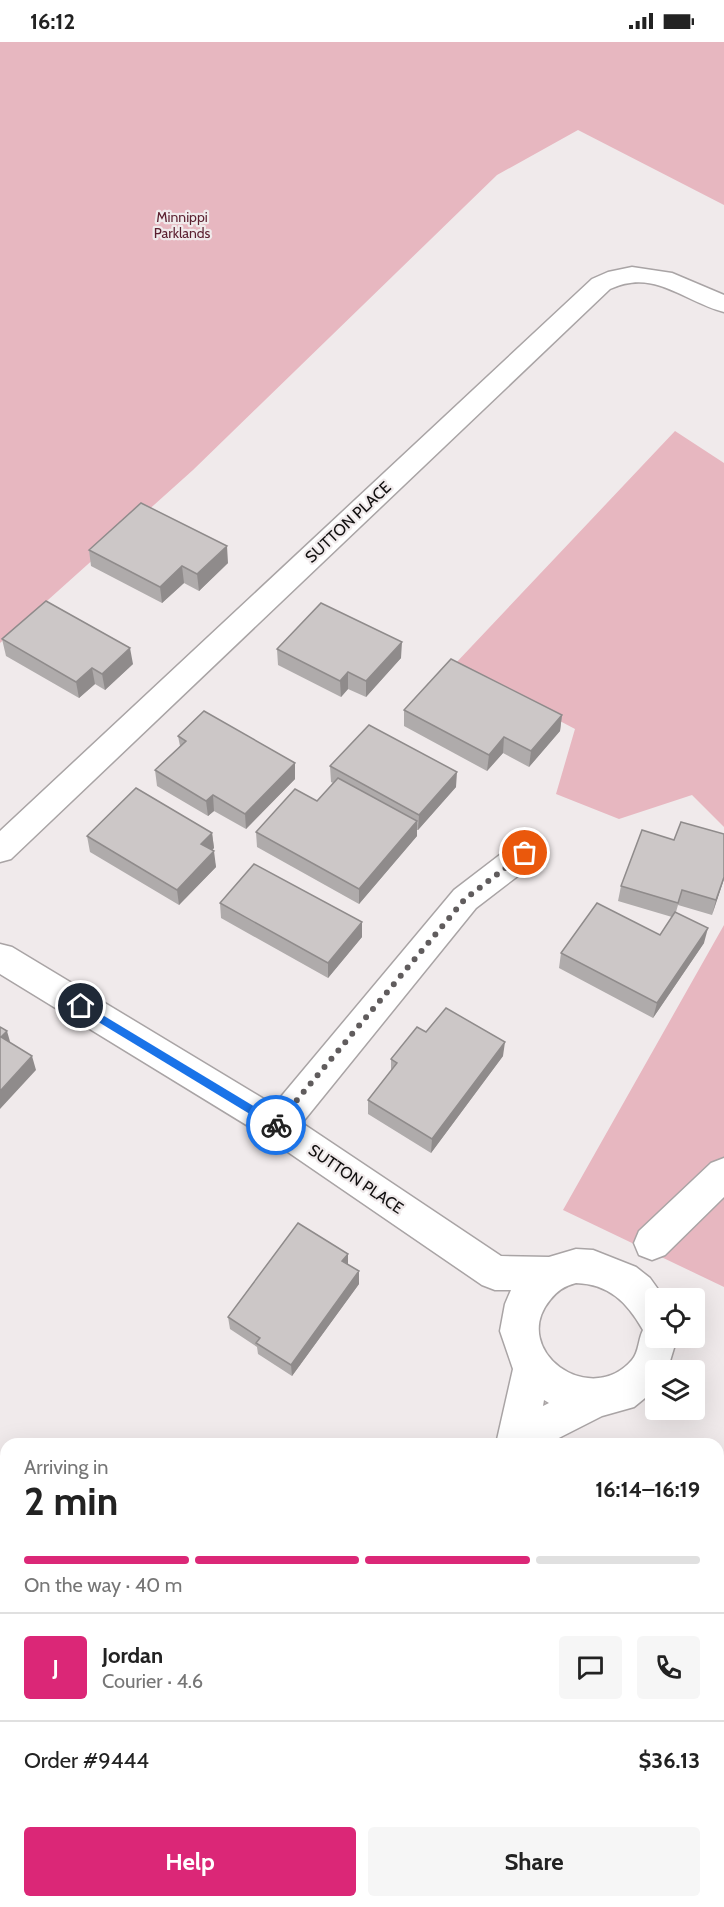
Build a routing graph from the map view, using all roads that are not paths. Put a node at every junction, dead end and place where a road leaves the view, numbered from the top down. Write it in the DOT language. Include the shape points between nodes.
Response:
graph roads {
  1 [pos="724,304"];
  2 [pos="0,850"];
  3 [pos="525,853"];
  4 [pos="0,957"];
  5 [pos="278,1126"];
  6 [pos="724,1174"];
  7 [pos="652,1243"];
  8 [pos="495,1273"];
  9 [pos="550,1274"];
  10 [pos="645,1298"];
  11 [pos="519,1327"];
  12 [pos="656,1348"];
  13 [pos="532,1368"];
  14 [pos="595,1399"];
  15 [pos="518,1438"];
  16 [pos="524,1438"];
  1 -- 2 [label="street, SUTTON PLACE" via="654,274 613,276 601,284"];
  3 -- 5 [label="street" via="465,899"];
  4 -- 5 [label="street, SUTTON PLACE"];
  5 -- 8 [label="street, SUTTON PLACE"];
  6 -- 7 [label="street"];
  8 -- 9 [label="street"];
  8 -- 11 [label="street"];
  9 -- 10 [label="street" via="571,1267 593,1266 615,1273"];
  9 -- 11 [label="street" via="522,1306"];
  11 -- 13 [label="street" via="522,1348"];
  12 -- 14 [label="street" via="651,1366 638,1383 618,1395"];
  13 -- 14 [label="street" via="549,1385 571,1395"];
  13 -- 15 [label="street"];
  14 -- 16 [label="street"];
}
